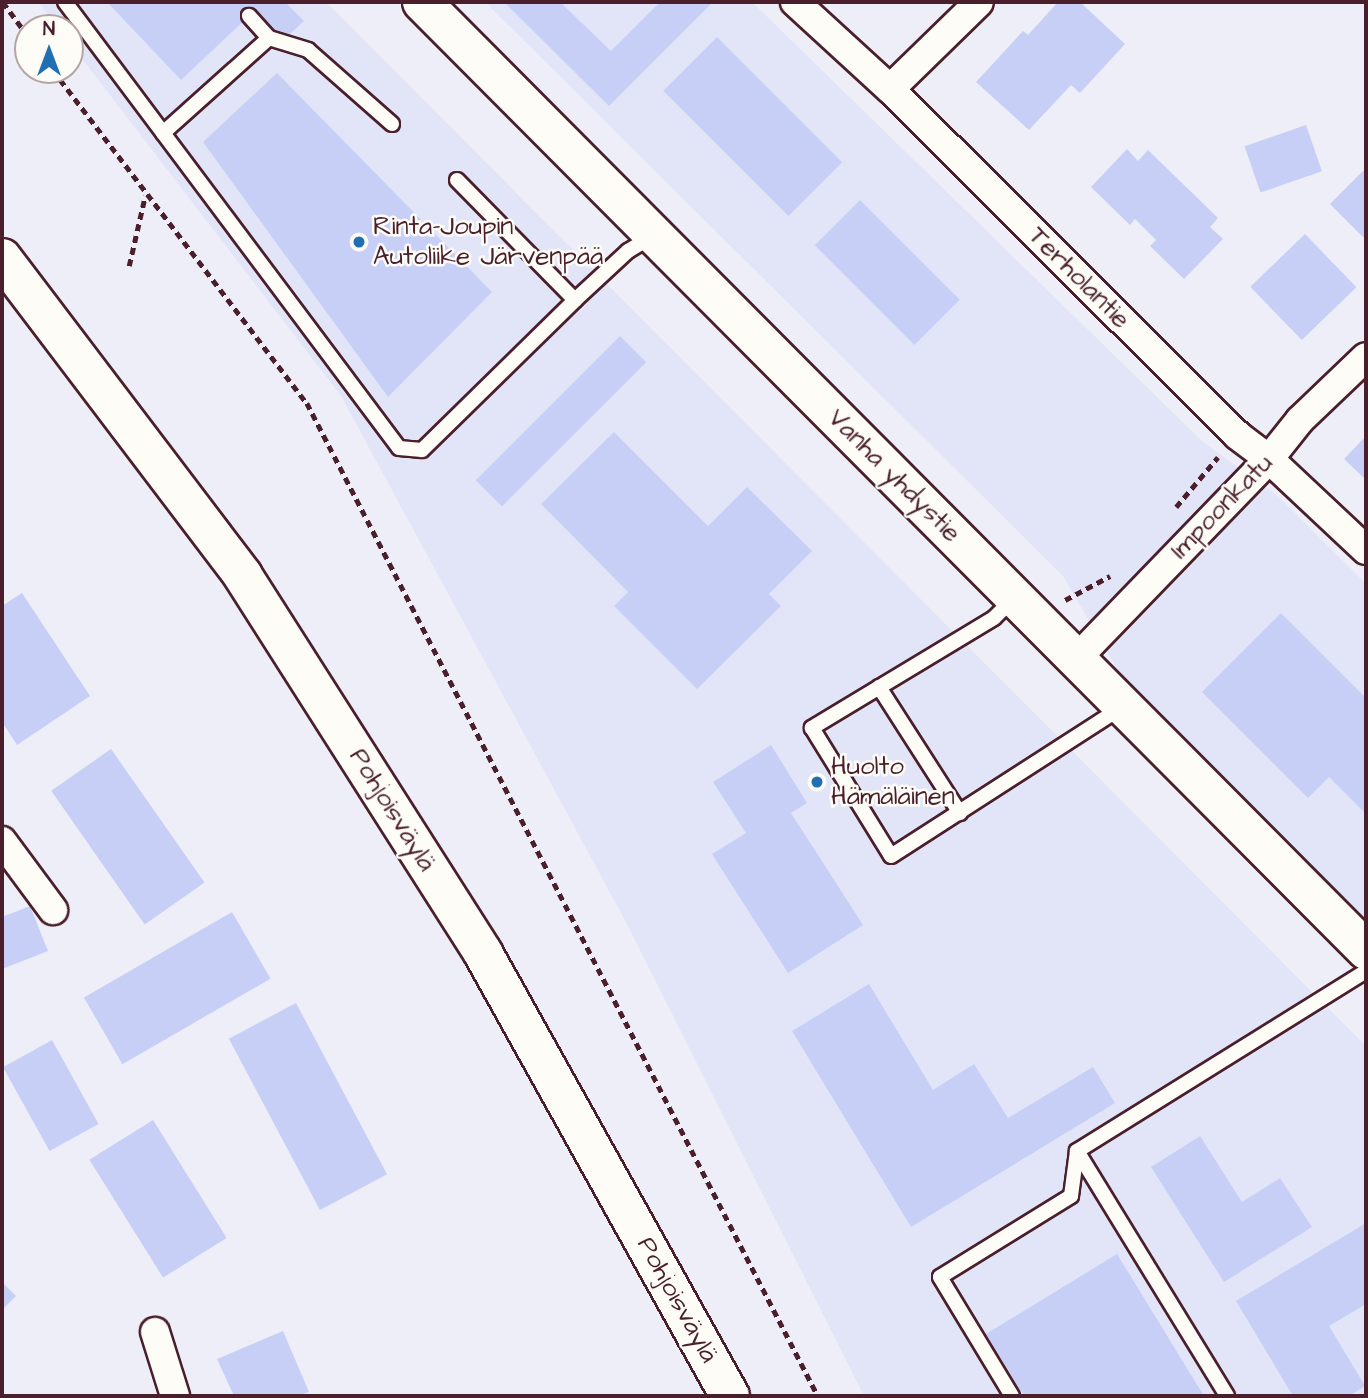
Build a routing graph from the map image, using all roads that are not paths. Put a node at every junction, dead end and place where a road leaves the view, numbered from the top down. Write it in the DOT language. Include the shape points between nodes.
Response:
graph roads {
  1 [pos="65,2"];
  2 [pos="422,2"];
  3 [pos="795,2"];
  4 [pos="979,2"];
  5 [pos="249,16"];
  6 [pos="269,38"];
  7 [pos="890,89"];
  8 [pos="392,124"];
  9 [pos="163,133"];
  10 [pos="457,180"];
  11 [pos="654,236"];
  12 [pos="2,258"];
  13 [pos="575,300"];
  14 [pos="1366,357"];
  15 [pos="1269,459"];
  16 [pos="1366,550"];
  17 [pos="1025,606"];
  18 [pos="1078,657"];
  19 [pos="879,687"];
  20 [pos="1124,706"];
  21 [pos="960,813"];
  22 [pos="2,841"];
  23 [pos="52,910"];
  24 [pos="1366,950"];
  25 [pos="1366,971"];
  26 [pos="1077,1150"];
  27 [pos="155,1332"];
  28 [pos="175,1396"];
  29 [pos="730,1396"];
  30 [pos="1012,1396"];
  31 [pos="1227,1396"];
  1 -- 9 [label="lane"];
  2 -- 11 [label="main road, Vanha yhdystie"];
  3 -- 7 [label="street, Terholantie"];
  4 -- 7 [label="street"];
  5 -- 6 [label="lane"];
  6 -- 8 [label="lane" via="308,50"];
  6 -- 9 [label="lane"];
  7 -- 15 [label="street, Terholantie" via="1237,435"];
  9 -- 13 [label="lane" via="391,442 410,451 422,450"];
  10 -- 13 [label="lane"];
  11 -- 13 [label="lane" via="628,251"];
  11 -- 17 [label="main road, Vanha yhdystie"];
  12 -- 29 [label="main road, Pohjoisväylä" via="258,599 483,953"];
  14 -- 15 [label="street, Impoonkatu" via="1300,420"];
  15 -- 16 [label="street, Terholantie"];
  15 -- 18 [label="street, Impoonkatu"];
  17 -- 18 [label="main road, Vanha yhdystie"];
  17 -- 19 [label="lane" via="994,618"];
  18 -- 20 [label="main road, Vanha yhdystie"];
  19 -- 21 [label="lane"];
  19 -- 21 [label="lane" via="812,728 891,856"];
  20 -- 21 [label="lane"];
  20 -- 24 [label="main road, Vanha yhdystie"];
  22 -- 23 [label="street"];
  25 -- 26 [label="lane"];
  26 -- 30 [label="lane" via="1071,1196 940,1277"];
  26 -- 31 [label="lane"];
  27 -- 28 [label="street"];
}
